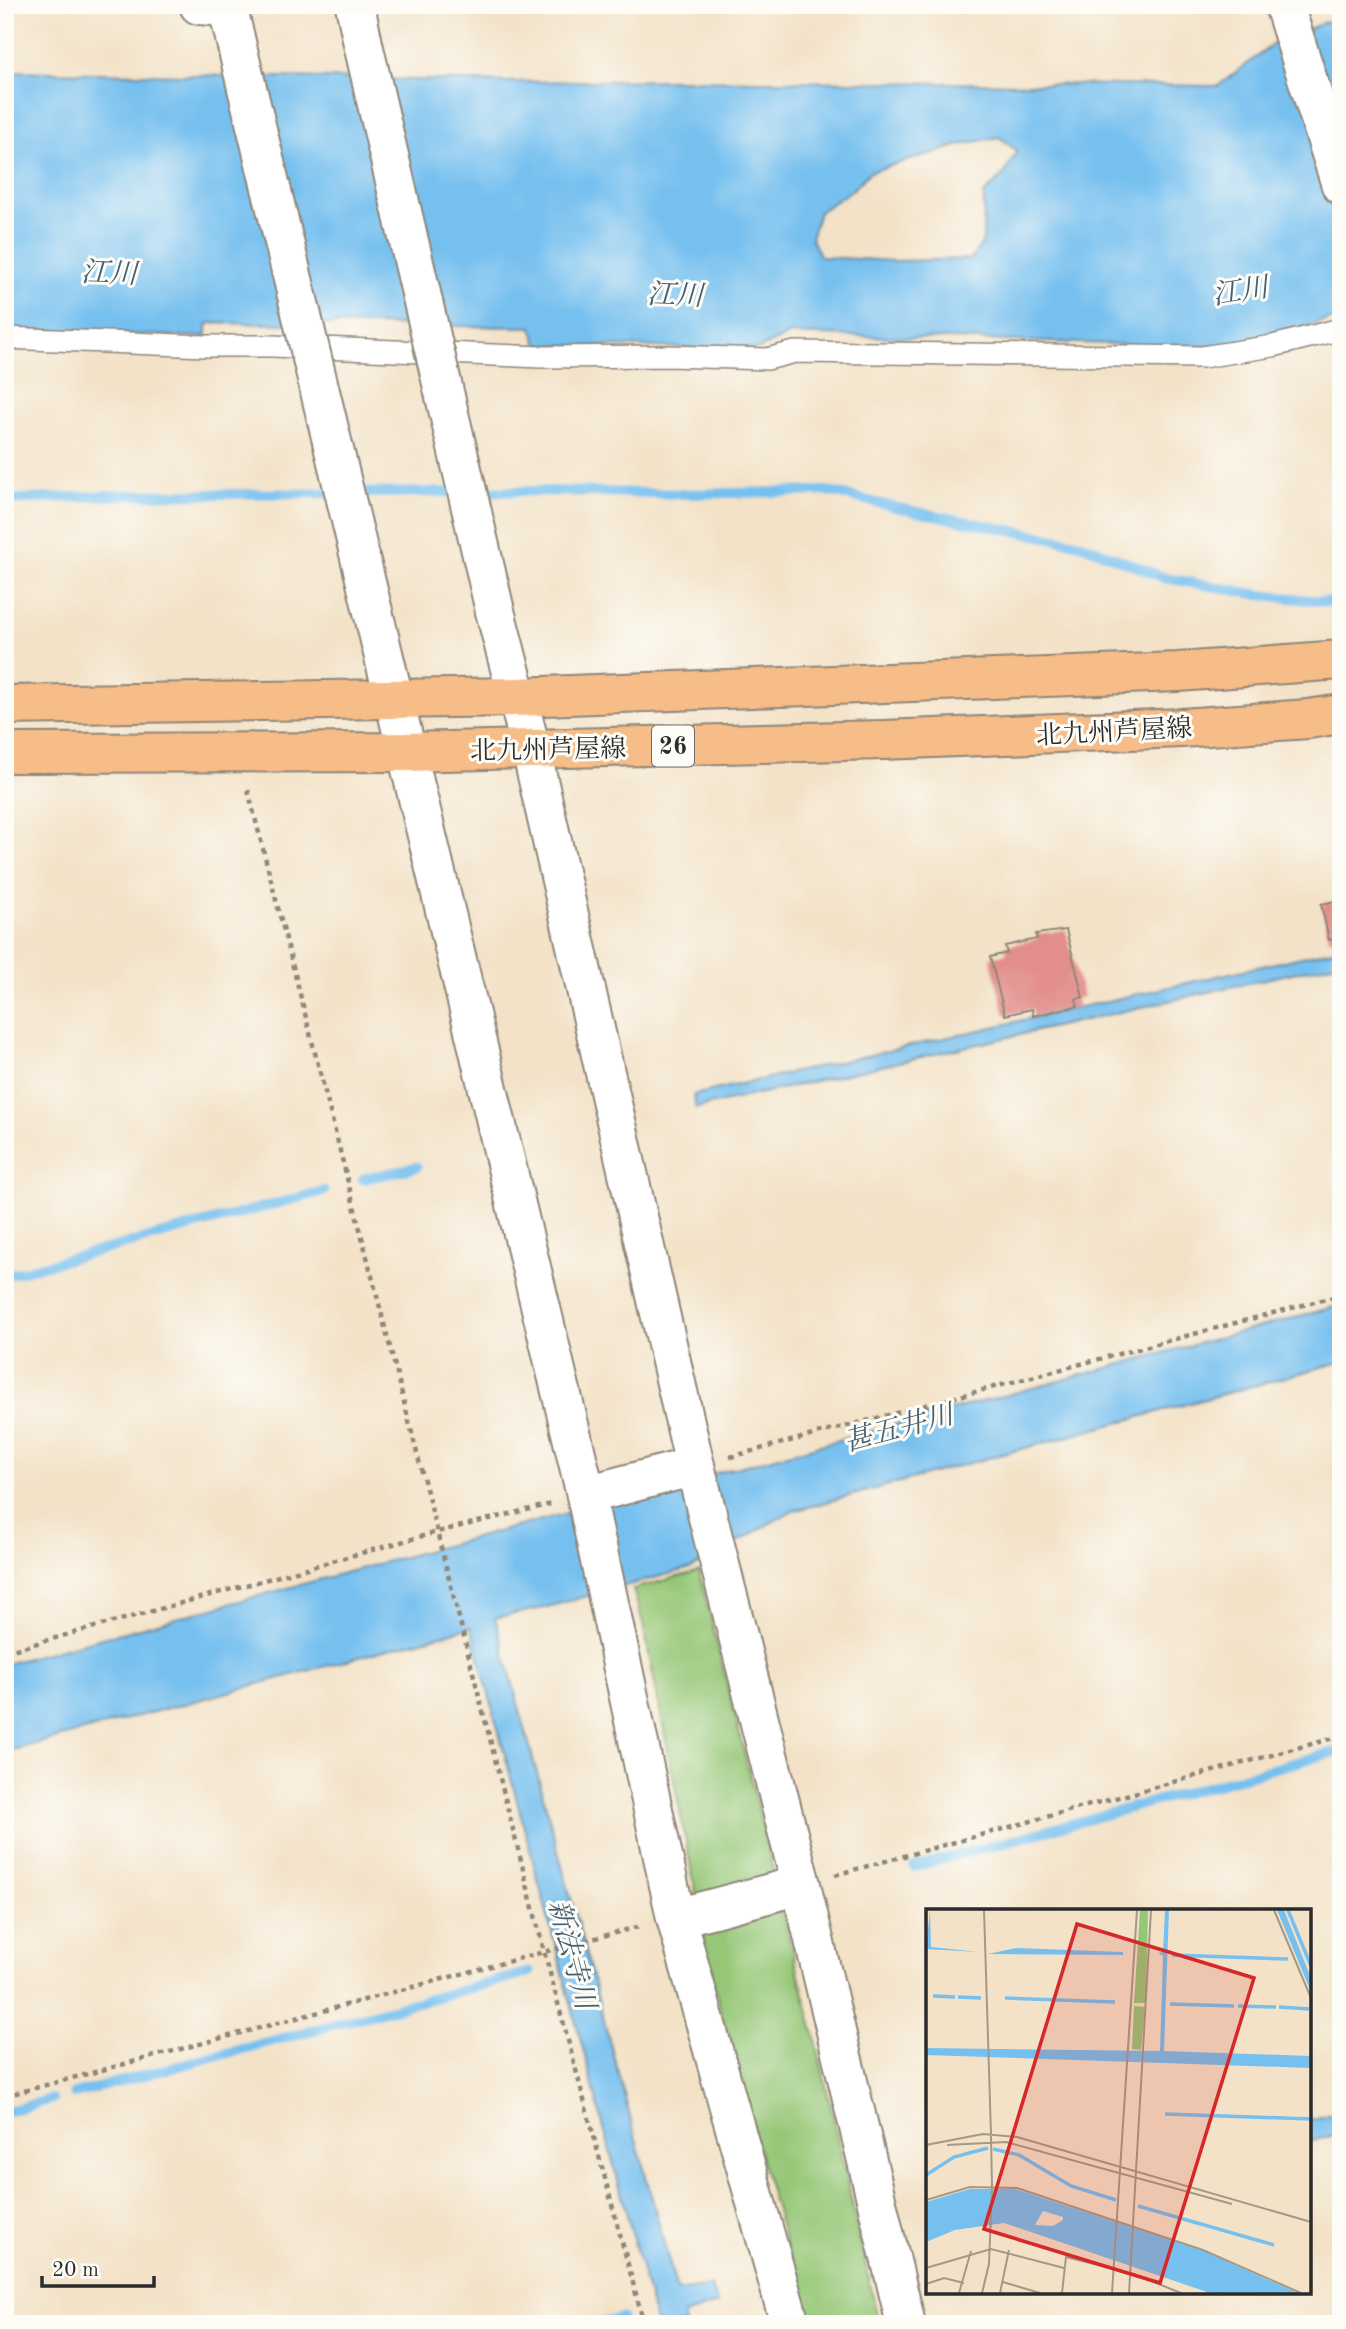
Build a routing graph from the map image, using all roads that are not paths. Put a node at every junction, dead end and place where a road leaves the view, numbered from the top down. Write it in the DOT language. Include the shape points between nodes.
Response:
graph roads {
  1 [pos="355,5"];
  2 [pos="1284,5"];
  3 [pos="222,14"];
  4 [pos="1341,185"];
  5 [pos="1341,329"];
  6 [pos="5,338"];
  7 [pos="1341,660"];
  8 [pos="517,697"];
  9 [pos="394,699"];
  10 [pos="5,705"];
  11 [pos="1341,713"];
  12 [pos="531,749"];
  13 [pos="407,752"];
  14 [pos="5,753"];
  15 [pos="695,1466"];
  16 [pos="586,1495"];
  17 [pos="801,1885"];
  18 [pos="676,1917"];
  19 [pos="790,2324"];
  20 [pos="906,2324"];
  1 -- 8 [label="street, bridge"];
  2 -- 4 [label="street"];
  3 -- 9 [label="street, bridge"];
  5 -- 6 [label="lane" via="1202,357 795,352 766,359 541,357"];
  7 -- 8 [label="main road, 北九州芦屋線 / 26" via="1164,673"];
  8 -- 9 [label="main road, 北九州芦屋線 / 26"];
  8 -- 12 [label="street"];
  9 -- 10 [label="main road, 北九州芦屋線 / 26"];
  9 -- 13 [label="street"];
  11 -- 12 [label="main road, 北九州芦屋線 / 26" via="1167,729"];
  12 -- 13 [label="main road, 北九州芦屋線 / 26"];
  12 -- 15 [label="street"];
  13 -- 14 [label="main road, 北九州芦屋線 / 26"];
  13 -- 16 [label="street"];
  15 -- 16 [label="street"];
  15 -- 17 [label="street"];
  16 -- 18 [label="street"];
  17 -- 18 [label="street"];
  17 -- 20 [label="street"];
  18 -- 19 [label="street"];
}
